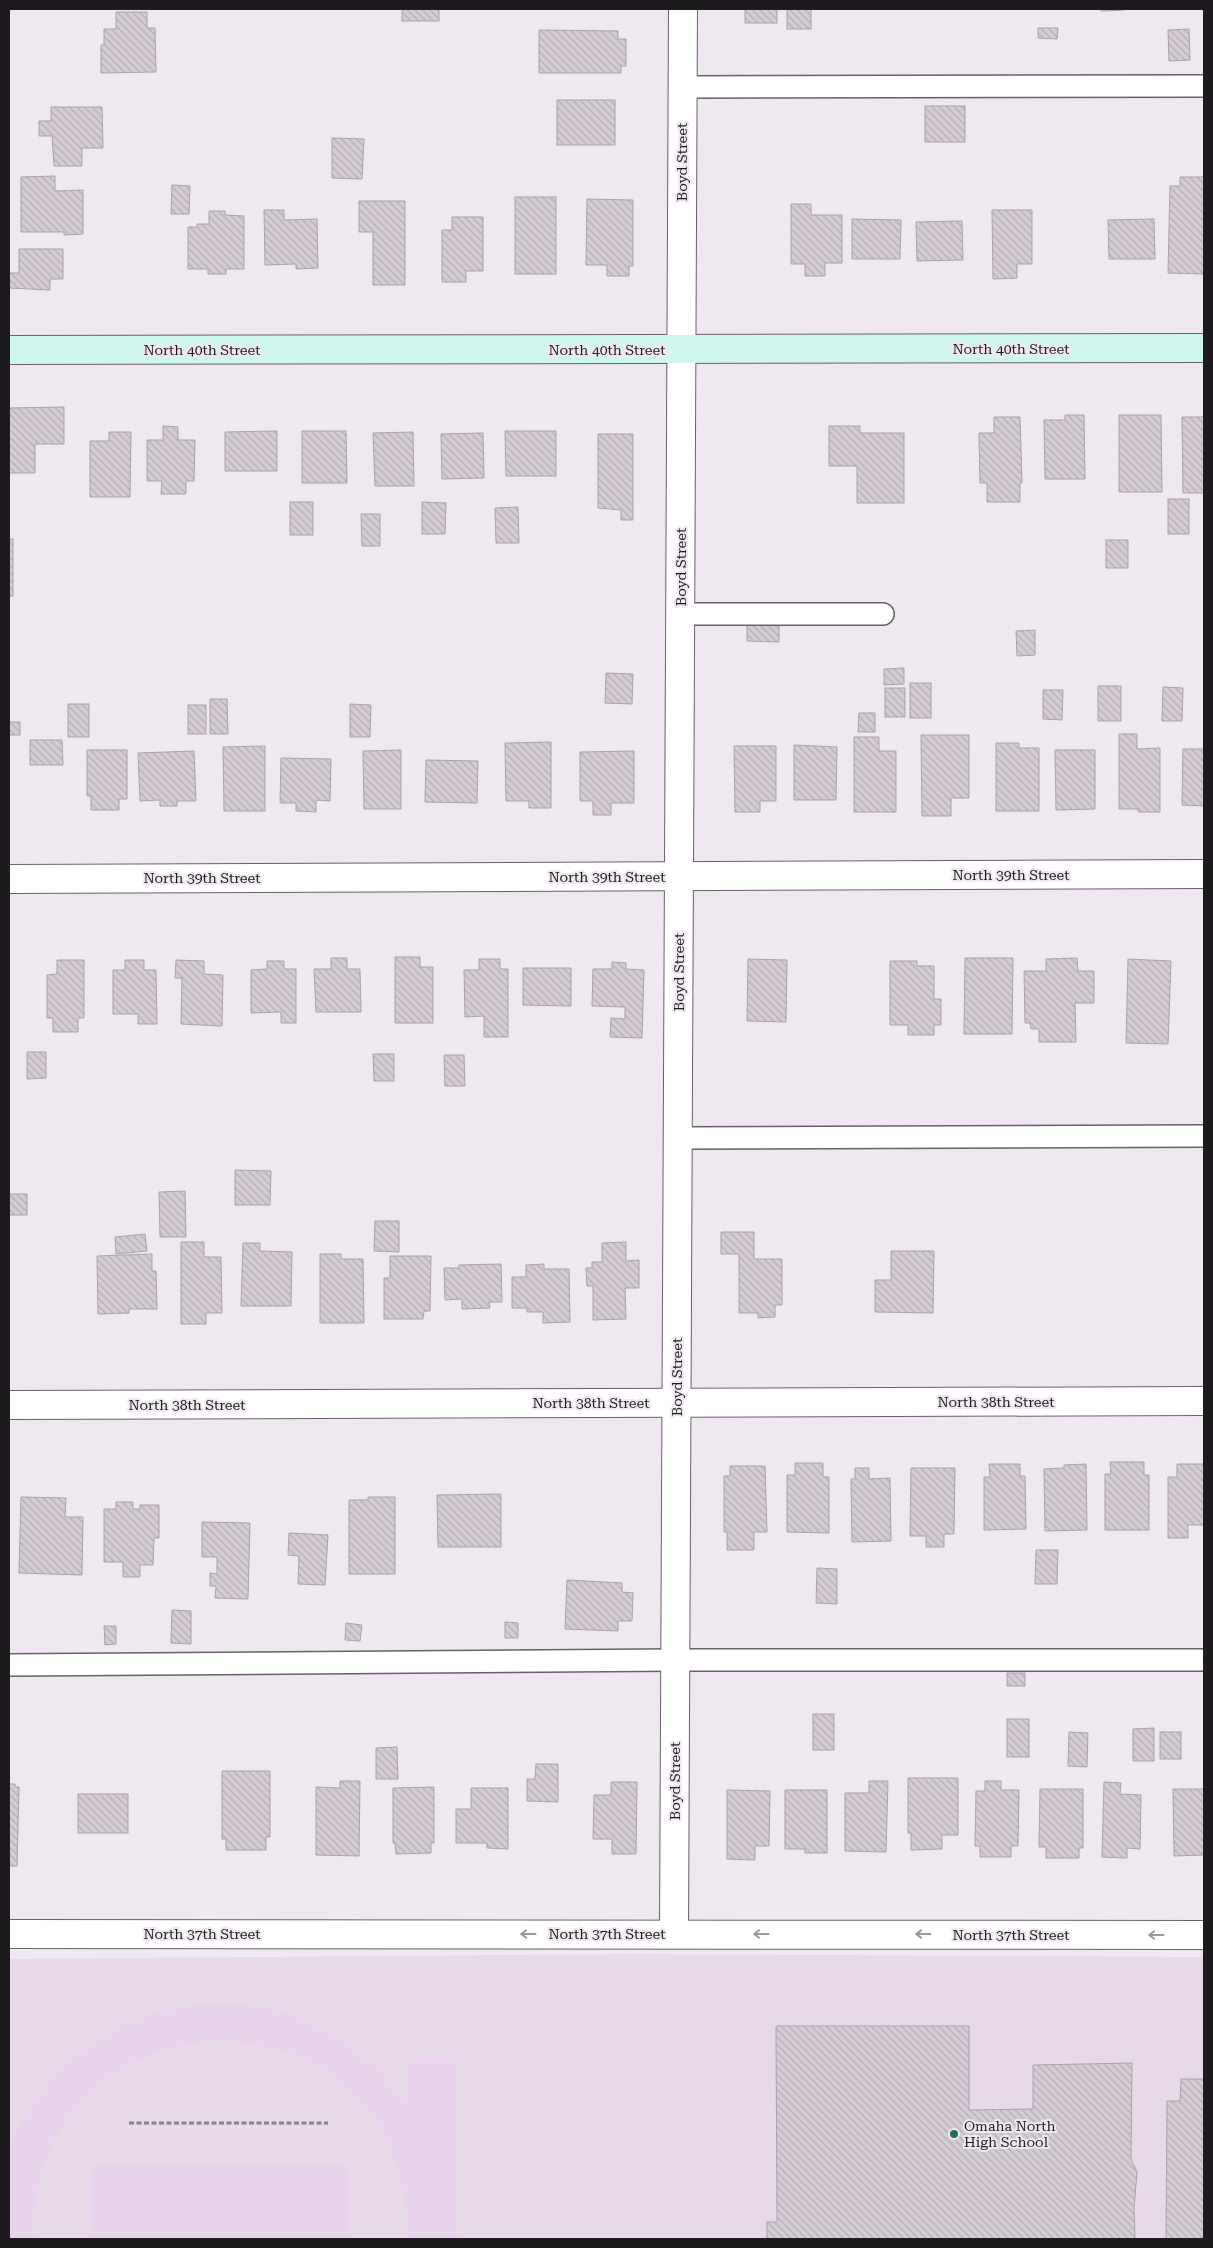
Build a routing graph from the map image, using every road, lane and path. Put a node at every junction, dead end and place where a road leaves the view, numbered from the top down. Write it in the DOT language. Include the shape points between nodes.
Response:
graph roads {
  1 [pos="683,9"];
  2 [pos="1204,86"];
  3 [pos="683,87"];
  4 [pos="1204,348"];
  5 [pos="9,350"];
  6 [pos="682,350"];
  7 [pos="680,614"];
  8 [pos="883,614"];
  9 [pos="1204,874"];
  10 [pos="680,877"];
  11 [pos="9,879"];
  12 [pos="1204,1136"];
  13 [pos="678,1138"];
  14 [pos="1204,1401"];
  15 [pos="677,1402"];
  16 [pos="9,1405"];
  17 [pos="675,1660"];
  18 [pos="1204,1660"];
  19 [pos="9,1665"];
  20 [pos="9,1934"];
  21 [pos="674,1934"];
  22 [pos="1204,1935"];
  23 [pos="129,2123"];
  24 [pos="328,2123"];
  1 -- 3 [label="street, Boyd Street"];
  2 -- 3 [label="lane"];
  3 -- 6 [label="street, Boyd Street"];
  4 -- 6 [label="street, North 40th Street"];
  5 -- 6 [label="street, North 40th Street"];
  6 -- 7 [label="street, Boyd Street"];
  7 -- 8 [label="lane"];
  7 -- 10 [label="street, Boyd Street"];
  9 -- 10 [label="street, North 39th Street"];
  10 -- 11 [label="street, North 39th Street"];
  10 -- 13 [label="street, Boyd Street"];
  12 -- 13 [label="lane"];
  13 -- 15 [label="street, Boyd Street"];
  14 -- 15 [label="street, North 38th Street"];
  15 -- 16 [label="street, North 38th Street"];
  15 -- 17 [label="street, Boyd Street"];
  17 -- 18 [label="lane"];
  17 -- 19 [label="lane"];
  17 -- 21 [label="street, Boyd Street"];
  21 -- 20 [label="street, North 37th Street, one-way"];
  22 -- 21 [label="street, North 37th Street, one-way"];
  23 -- 24 [label="path"];
}
